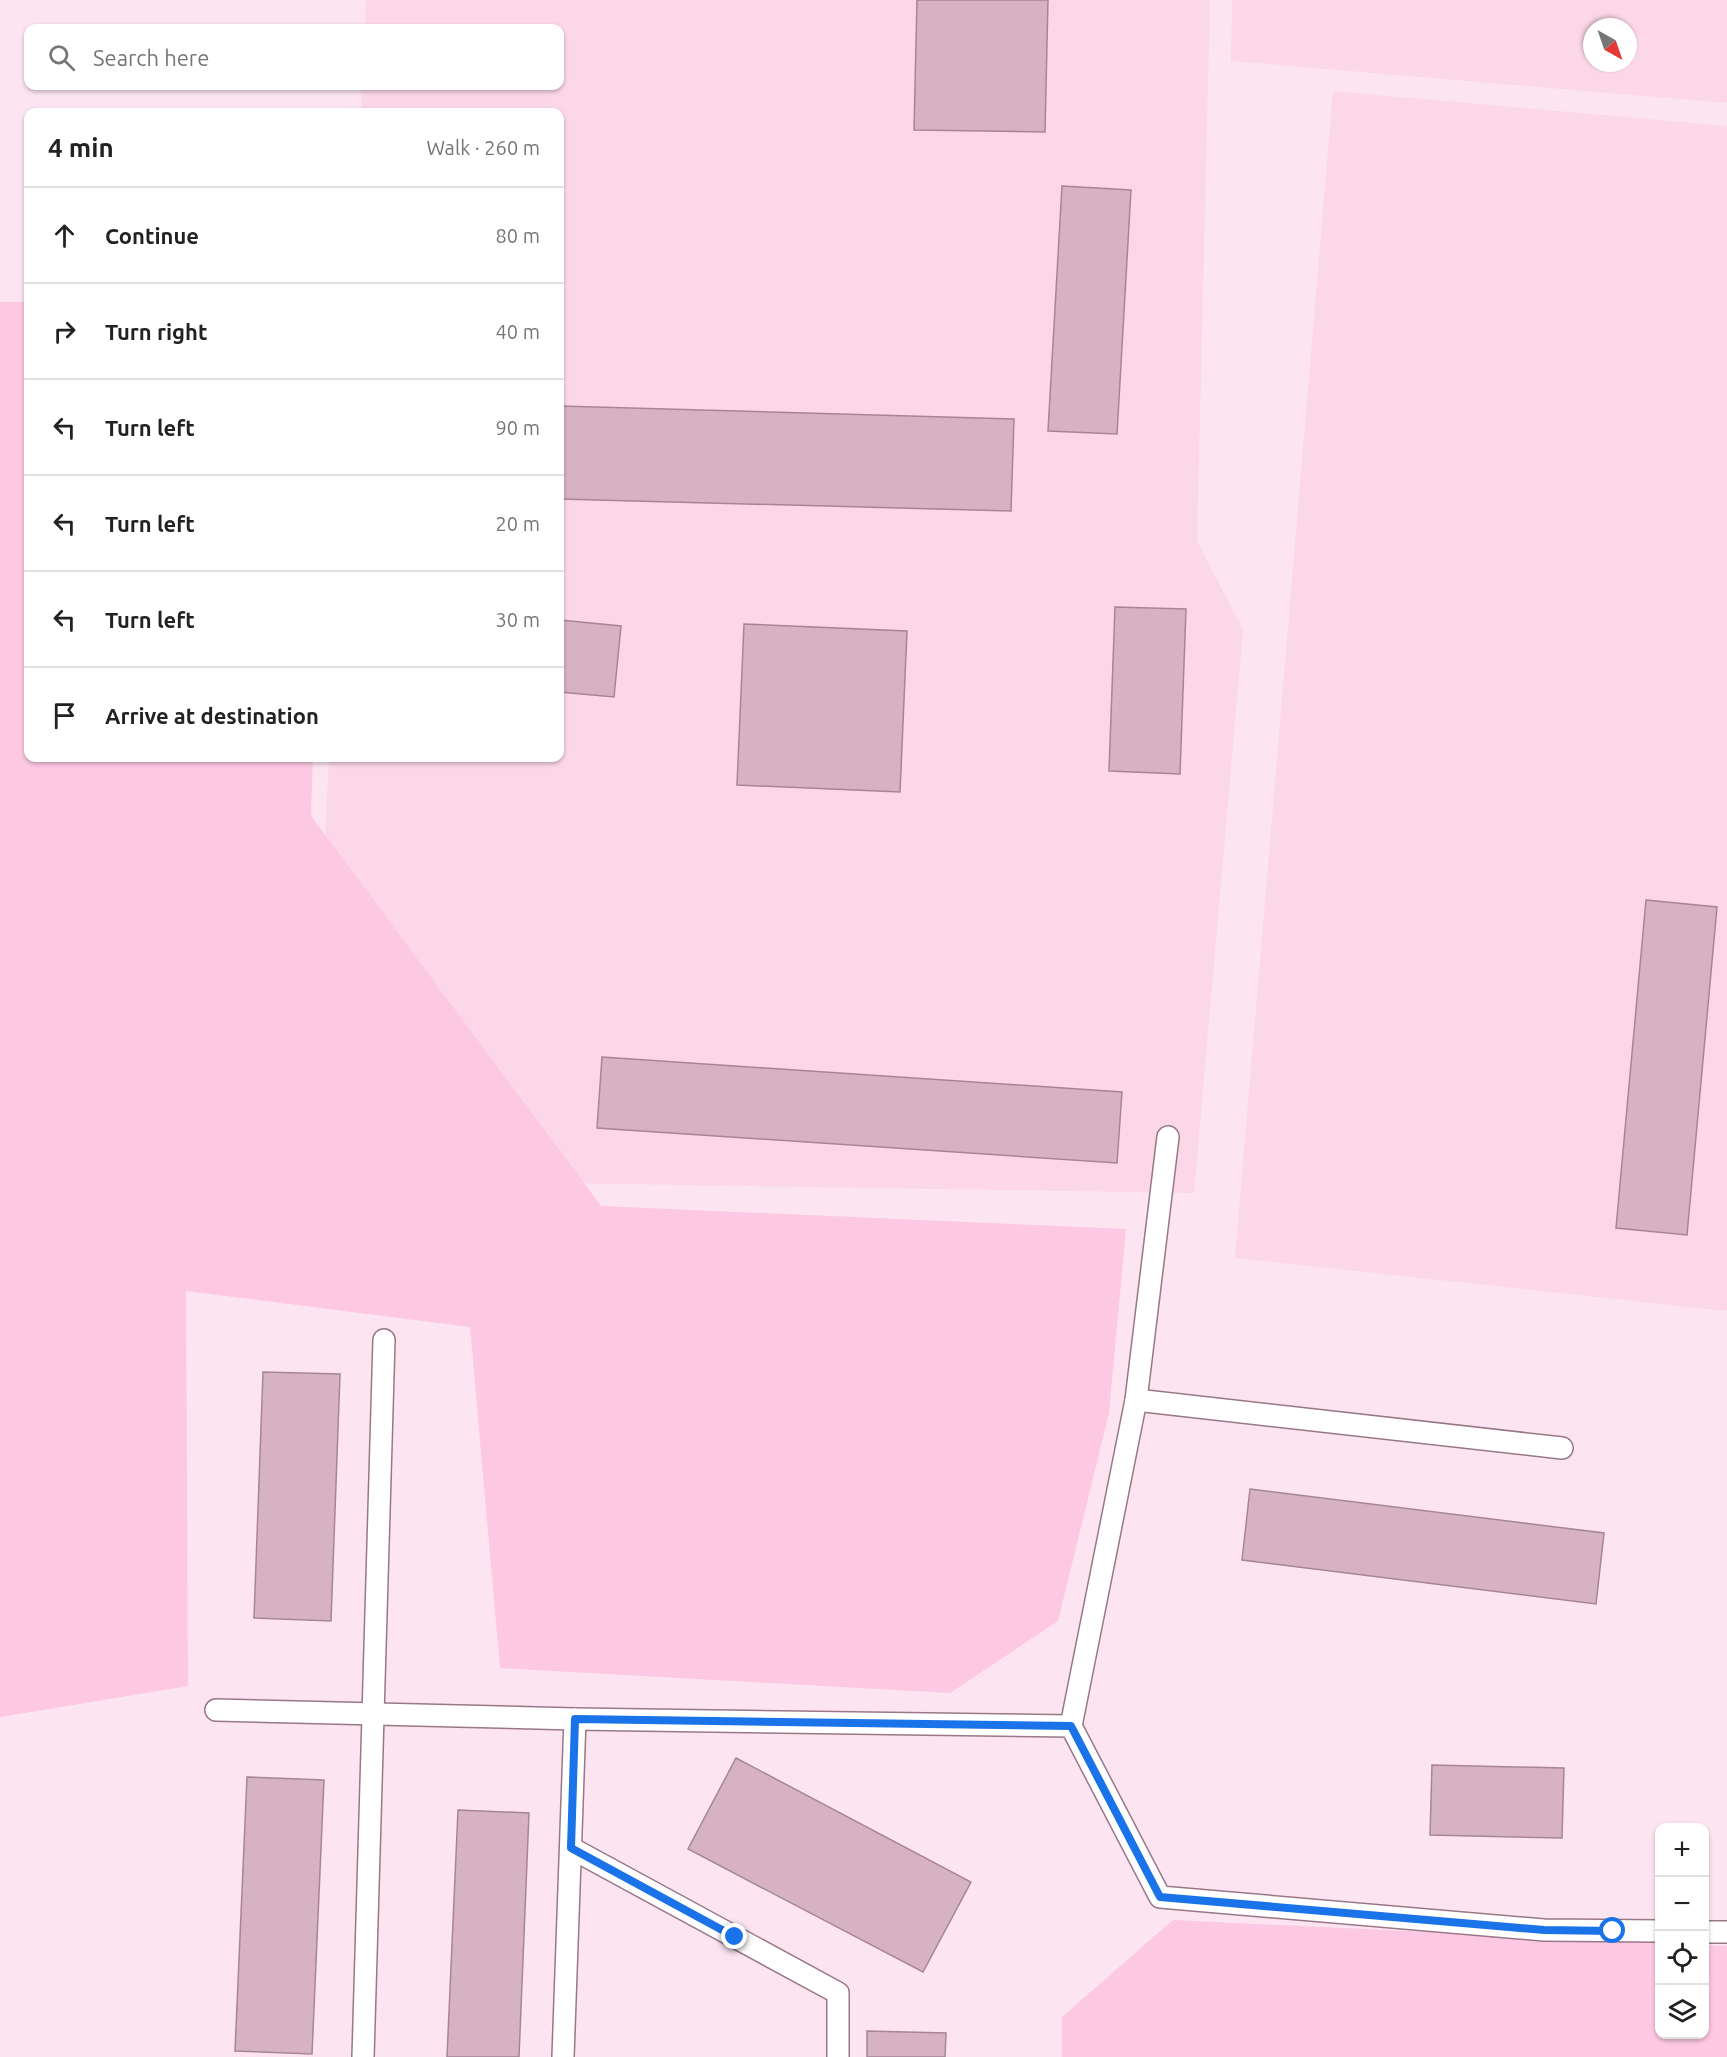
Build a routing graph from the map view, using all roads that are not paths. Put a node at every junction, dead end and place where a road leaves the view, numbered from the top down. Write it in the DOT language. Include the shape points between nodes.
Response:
graph roads {
  1 [pos="1168,1137"];
  2 [pos="384,1340"];
  3 [pos="1136,1400"];
  4 [pos="1562,1448"];
  5 [pos="216,1710"];
  6 [pos="372,1714"];
  7 [pos="575,1719"];
  8 [pos="1071,1726"];
  9 [pos="571,1848"];
  10 [pos="1655,1931"];
  11 [pos="1709,1932"];
  12 [pos="1727,1932"];
  13 [pos="363,2057"];
  14 [pos="563,2057"];
  15 [pos="838,2057"];
  1 -- 3 [label="lane"];
  2 -- 6 [label="lane"];
  3 -- 4 [label="lane"];
  3 -- 8 [label="lane"];
  5 -- 6 [label="lane"];
  6 -- 7 [label="lane"];
  6 -- 13 [label="lane"];
  7 -- 8 [label="lane"];
  7 -- 9 [label="lane"];
  8 -- 10 [label="lane" via="1160,1897 1544,1930"];
  9 -- 14 [label="lane"];
  9 -- 15 [label="lane" via="838,1993"];
  11 -- 12 [label="lane"];
}
